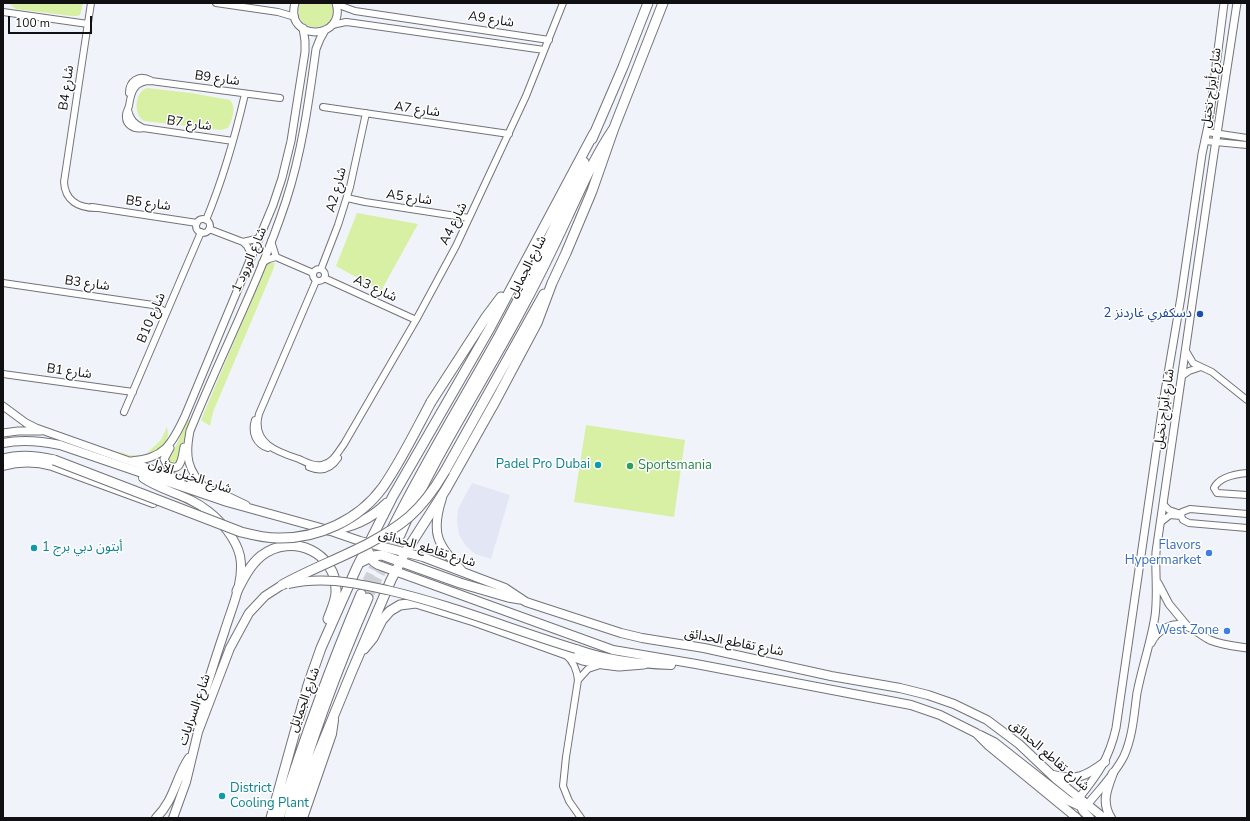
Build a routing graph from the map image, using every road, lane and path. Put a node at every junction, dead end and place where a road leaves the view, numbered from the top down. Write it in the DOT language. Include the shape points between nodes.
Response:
graph roads {
  1 [pos="91,3"];
  2 [pos="216,3"];
  3 [pos="295,3"];
  4 [pos="336,3"];
  5 [pos="563,3"];
  6 [pos="648,3"];
  7 [pos="663,3"];
  8 [pos="1224,3"];
  9 [pos="1237,3"];
  10 [pos="3,12"];
  11 [pos="295,18"];
  12 [pos="88,24"];
  13 [pos="332,25"];
  14 [pos="303,28"];
  15 [pos="325,30"];
  16 [pos="549,40"];
  17 [pos="544,50"];
  18 [pos="245,94"];
  19 [pos="280,98"];
  20 [pos="323,107"];
  21 [pos="366,113"];
  22 [pos="142,128"];
  23 [pos="614,128"];
  24 [pos="1207,132"];
  25 [pos="594,133"];
  26 [pos="1218,133"];
  27 [pos="509,134"];
  28 [pos="1247,138"];
  29 [pos="233,141"];
  30 [pos="1205,141"];
  31 [pos="1216,142"];
  32 [pos="1247,145"];
  33 [pos="347,198"];
  34 [pos="96,208"];
  35 [pos="469,218"];
  36 [pos="206,220"];
  37 [pos="197,223"];
  38 [pos="209,229"];
  39 [pos="201,232"];
  40 [pos="260,238"];
  41 [pos="271,241"];
  42 [pos="243,242"];
  43 [pos="252,256"];
  44 [pos="276,257"];
  45 [pos="262,263"];
  46 [pos="321,269"];
  47 [pos="313,272"];
  48 [pos="324,278"];
  49 [pos="316,281"];
  50 [pos="3,283"];
  51 [pos="552,283"];
  52 [pos="511,287"];
  53 [pos="166,313"];
  54 [pos="416,320"];
  55 [pos="1186,351"];
  56 [pos="1201,367"];
  57 [pos="3,374"];
  58 [pos="1182,376"];
  59 [pos="133,392"];
  60 [pos="1247,400"];
  61 [pos="3,406"];
  62 [pos="124,412"];
  63 [pos="182,423"];
  64 [pos="190,431"];
  65 [pos="47,432"];
  66 [pos="3,433"];
  67 [pos="3,444"];
  68 [pos="3,458"];
  69 [pos="130,462"];
  70 [pos="3,466"];
  71 [pos="135,471"];
  72 [pos="1247,473"];
  73 [pos="206,488"];
  74 [pos="446,489"];
  75 [pos="1247,495"];
  76 [pos="393,496"];
  77 [pos="1163,504"];
  78 [pos="253,510"];
  79 [pos="1247,514"];
  80 [pos="1181,515"];
  81 [pos="1161,522"];
  82 [pos="1247,528"];
  83 [pos="225,529"];
  84 [pos="328,530"];
  85 [pos="390,532"];
  86 [pos="400,535"];
  87 [pos="370,543"];
  88 [pos="405,553"];
  89 [pos="369,557"];
  90 [pos="400,562"];
  91 [pos="359,564"];
  92 [pos="395,571"];
  93 [pos="462,572"];
  94 [pos="1156,577"];
  95 [pos="282,585"];
  96 [pos="237,592"];
  97 [pos="520,599"];
  98 [pos="1188,627"];
  99 [pos="327,636"];
  100 [pos="1247,648"];
  101 [pos="1149,649"];
  102 [pos="359,654"];
  103 [pos="564,654"];
  104 [pos="603,664"];
  105 [pos="644,664"];
  106 [pos="696,664"];
  107 [pos="578,680"];
  108 [pos="334,718"];
  109 [pos="198,732"];
  110 [pos="976,733"];
  111 [pos="192,755"];
  112 [pos="1105,762"];
  113 [pos="1051,774"];
  114 [pos="1114,774"];
  115 [pos="1082,803"];
  116 [pos="156,818"];
  117 [pos="173,818"];
  118 [pos="271,818"];
  119 [pos="279,818"];
  120 [pos="288,818"];
  121 [pos="295,818"];
  122 [pos="304,818"];
  123 [pos="581,818"];
  124 [pos="1077,818"];
  125 [pos="1090,818"];
  126 [pos="1104,818"];
  127 [pos="1111,818"];
  1 -- 12 [label="street, B4 شارع"];
  2 -- 11 [label="street" via="278,12"];
  3 -- 11 [label="street"];
  4 -- 13 [label="street" via="336,17"];
  4 -- 16 [label="street, A9 شارع" via="355,11"];
  5 -- 16 [label="street, A4 شارع"];
  6 -- 25 [label="main road, شارع الجمايل"];
  7 -- 23 [label="main road, شارع الجمايل"];
  8 -- 24 [label="street, شارع أبراج نخيل"];
  9 -- 26 [label="street, شارع أبراج نخيل"];
  10 -- 12 [label="street"];
  11 -- 14 [label="street"];
  12 -- 34 [label="street, B4 شارع" via="64,188 69,198 78,205"];
  13 -- 15 [label="street, شارع الورود 1"];
  13 -- 17 [label="street, A9 شارع" via="350,22"];
  14 -- 15 [label="street" via="314,33"];
  14 -- 40 [label="street, شارع الورود 1" via="305,52 291,141 278,192"];
  15 -- 41 [label="street, شارع الورود 1" via="316,49 295,170"];
  16 -- 17 [label="street, A4 شارع"];
  17 -- 27 [label="street, A4 شارع"];
  18 -- 19 [label="street, B9 شارع"];
  18 -- 22 [label="street, B9 شارع" via="151,81 139,84 130,96 126,116 128,124"];
  18 -- 29 [label="street"];
  20 -- 21 [label="street, A7 شارع"];
  21 -- 27 [label="street, A7 شارع"];
  21 -- 33 [label="street, A2 شارع"];
  22 -- 29 [label="street, B7 شارع"];
  23 -- 51 [label="main road" via="582,216"];
  23 -- 86 [label="main road, شارع الجمايل" via="592,165 524,304 427,477"];
  24 -- 26 [label="street"];
  24 -- 30 [label="street, شارع أبراج نخيل"];
  25 -- 52 [label="main road"];
  25 -- 85 [label="main road, شارع الجمايل" via="574,185 529,278"];
  26 -- 28 [label="street"];
  26 -- 31 [label="street, شارع أبراج نخيل"];
  27 -- 35 [label="street, A4 شارع"];
  29 -- 36 [label="street"];
  30 -- 31 [label="street"];
  30 -- 112 [label="street, شارع أبراج نخيل" via="1164,397 1116,728"];
  31 -- 32 [label="street"];
  31 -- 55 [label="street, شارع أبراج نخيل"];
  33 -- 35 [label="street, A5 شارع"];
  33 -- 46 [label="street, A2 شارع"];
  34 -- 37 [label="street, B5 شارع"];
  35 -- 54 [label="street, A4 شارع"];
  36 -- 37 [label="street"];
  36 -- 38 [label="street"];
  37 -- 39 [label="street" via="197,229"];
  38 -- 39 [label="street"];
  38 -- 42 [label="street"];
  39 -- 53 [label="street, B10 شارع"];
  40 -- 42 [label="street"];
  40 -- 43 [label="street, شارع الورود 1"];
  41 -- 44 [label="street"];
  41 -- 45 [label="street, شارع الورود 1"];
  42 -- 43 [label="street"];
  43 -- 63 [label="street, شارع الورود 1"];
  44 -- 45 [label="street"];
  44 -- 47 [label="street"];
  45 -- 64 [label="street, شارع الورود 1"];
  46 -- 47 [label="street"];
  46 -- 48 [label="street"];
  47 -- 49 [label="street"];
  48 -- 49 [label="street"];
  48 -- 54 [label="street, A3 شارع"];
  49 -- 54 [label="street, A4 شارع" via="253,428 255,437 261,445 311,468 322,470 332,466"];
  50 -- 53 [label="street, B3 شارع" via="153,305"];
  51 -- 74 [label="main road" via="540,317"];
  51 -- 95 [label="main road, bridge" via="541,298 445,471 420,507 385,534"];
  52 -- 68 [label="main road, bridge" via="492,309 431,402 383,487 360,511 320,532 277,538 241,532 54,460 25,455"];
  52 -- 76 [label="main road"];
  53 -- 59 [label="street, B10 شارع"];
  55 -- 56 [label="street" via="1190,359"];
  55 -- 58 [label="street, شارع أبراج نخيل"];
  56 -- 58 [label="street" via="1189,370"];
  56 -- 60 [label="street" via="1212,372"];
  57 -- 59 [label="street, B1 شارع"];
  58 -- 77 [label="street, شارع أبراج نخيل"];
  59 -- 62 [label="street, B10 شارع"];
  61 -- 65 [label="street" via="26,423"];
  63 -- 64 [label="street" via="178,436 165,456 167,466 173,468 181,462"];
  63 -- 69 [label="street, شارع الورود 1" via="166,449 153,457"];
  64 -- 73 [label="street, شارع الورود 1" via="188,460 194,476"];
  65 -- 66 [label="street"];
  65 -- 69 [label="street"];
  67 -- 71 [label="main road, شارع الخيل الأول" via="26,440 43,441"];
  69 -- 73 [label="street"];
  70 -- 83 [label="main road" via="39,462"];
  71 -- 78 [label="main road, شارع الخيل الأول"];
  71 -- 83 [label="main road" via="152,483 200,505"];
  72 -- 75 [label="street" via="1222,480 1214,488 1217,493"];
  73 -- 78 [label="street" via="235,499"];
  74 -- 88 [label="main road"];
  74 -- 93 [label="main road" via="437,516 436,532 444,550"];
  76 -- 84 [label="main road" via="382,509 360,523"];
  76 -- 87 [label="main road"];
  77 -- 80 [label="street" via="1172,512"];
  77 -- 81 [label="street, شارع أبراج نخيل"];
  78 -- 84 [label="main road, شارع الخيل الأول"];
  79 -- 80 [label="street" via="1187,509"];
  80 -- 81 [label="street" via="1170,515"];
  80 -- 82 [label="street" via="1183,520 1189,523"];
  81 -- 94 [label="street, شارع أبراج نخيل"];
  83 -- 96 [label="main road" via="240,556"];
  84 -- 87 [label="main road, شارع الخيل الأول"];
  87 -- 88 [label="main road, شارع تقاطع الحدائق"];
  87 -- 89 [label="main road, شارع تقاطع الحدائق"];
  87 -- 91 [label="main road"];
  88 -- 90 [label="main road"];
  88 -- 93 [label="main road, شارع تقاطع الحدائق"];
  89 -- 90 [label="main road" via="382,555"];
  89 -- 91 [label="main road"];
  89 -- 92 [label="main road, شارع تقاطع الحدائق" via="378,565"];
  90 -- 92 [label="main road"];
  90 -- 97 [label="main road" via="508,598"];
  91 -- 99 [label="main road"];
  92 -- 102 [label="main road"];
  92 -- 106 [label="main road, شارع تقاطع الحدائق" via="603,647 635,655"];
  93 -- 97 [label="main road, شارع تقاطع الحدائق" via="506,588"];
  94 -- 98 [label="street" via="1169,604"];
  94 -- 101 [label="street, شارع أبراج نخيل" via="1156,605"];
  95 -- 105 [label="main road, bridge" via="324,579 367,586 433,601 610,659"];
  95 -- 109 [label="main road, شارع السرايات" via="265,596 249,613 230,648"];
  96 -- 99 [label="main road" via="251,566 273,549 286,545 300,546 313,551 332,569 336,581 336,594 328,621"];
  96 -- 109 [label="main road" via="201,703"];
  97 -- 113 [label="main road, شارع تقاطع الحدائق" via="631,636 704,648 831,676 900,688 941,699 966,709 997,727 1030,753"];
  98 -- 100 [label="street" via="1216,642"];
  98 -- 101 [label="street" via="1178,625 1165,628 1155,636"];
  99 -- 118 [label="main road" via="308,685"];
  101 -- 114 [label="street, شارع أبراج نخيل" via="1138,689 1131,735"];
  102 -- 103 [label="main road" via="371,642 382,620 390,611 400,605 416,603"];
  102 -- 108 [label="main road"];
  103 -- 104 [label="main road"];
  103 -- 107 [label="street" via="573,662"];
  104 -- 105 [label="main road"];
  104 -- 107 [label="street" via="588,669"];
  105 -- 106 [label="main road"];
  106 -- 110 [label="main road, شارع تقاطع الحدائق" via="906,704 940,715"];
  107 -- 123 [label="street" via="563,786 568,801"];
  108 -- 121 [label="main road" via="309,776"];
  108 -- 122 [label="main road" via="332,734"];
  109 -- 111 [label="main road, شارع السرايات"];
  110 -- 115 [label="main road" via="989,738 1064,797"];
  110 -- 124 [label="main road, شارع تقاطع الحدائق"];
  111 -- 116 [label="main road" via="182,770 169,802"];
  111 -- 117 [label="main road, شارع السرايات" via="186,782"];
  112 -- 113 [label="main road" via="1078,778"];
  112 -- 115 [label="street, شارع أبراج نخيل"];
  113 -- 115 [label="main road, شارع تقاطع الحدائق"];
  114 -- 115 [label="street, شارع أبراج نخيل"];
  114 -- 127 [label="main road" via="1105,798 1106,810"];
  115 -- 125 [label="main road"];
  115 -- 126 [label="main road, شارع تقاطع الحدائق"];
  119 -- 120 [label="main road, شارع الجمايل" via="339,646 365,596 304,764"];
}
